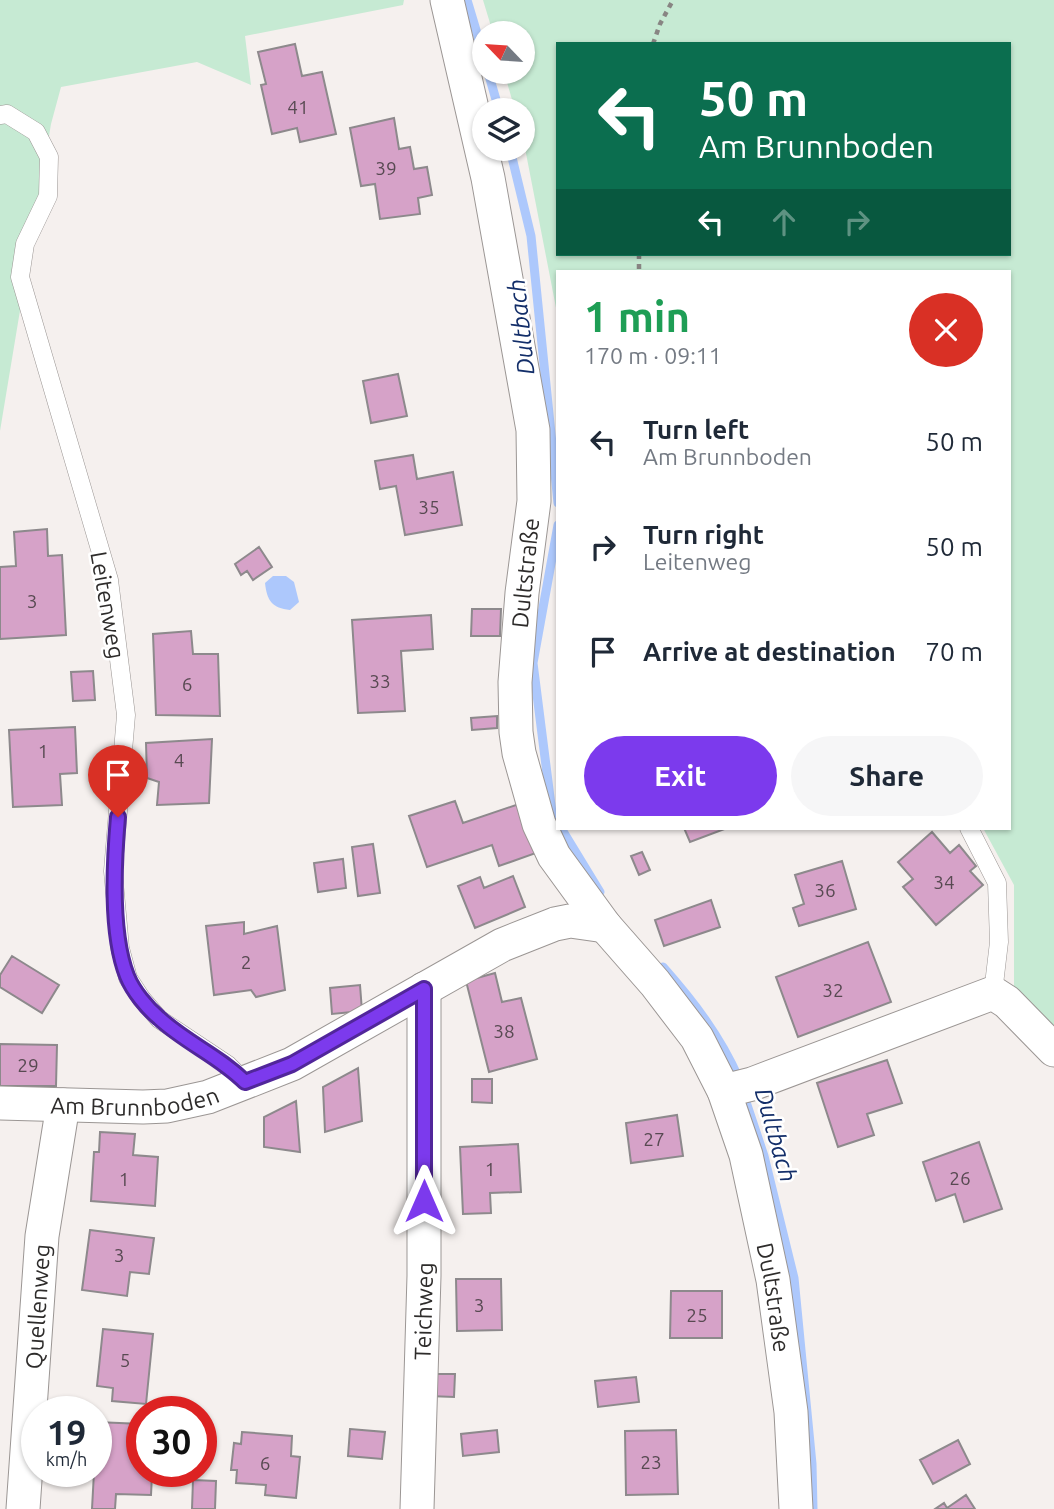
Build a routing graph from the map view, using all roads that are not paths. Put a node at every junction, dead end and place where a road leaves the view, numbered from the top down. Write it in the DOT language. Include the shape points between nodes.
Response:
graph roads {
  1 [pos="447,0"];
  2 [pos="0,115"];
  3 [pos="970,830"];
  4 [pos="604,926"];
  5 [pos="424,989"];
  6 [pos="993,993"];
  7 [pos="1054,1050"];
  8 [pos="245,1082"];
  9 [pos="737,1088"];
  10 [pos="0,1103"];
  11 [pos="63,1105"];
  12 [pos="23,1509"];
  13 [pos="417,1509"];
  14 [pos="796,1509"];
  1 -- 4 [label="street, Dultstraße" via="488,178 533,430 534,501 515,682 519,754 554,856"];
  2 -- 8 [label="lane, Leitenweg" via="36,132 49,157 48,196 25,244 20,277 108,580 126,715 113,871 120,948 128,978 159,1019 228,1065"];
  3 -- 6 [label="lane" via="997,883 999,942"];
  4 -- 5 [label="street, Am Brunnboden" via="570,921 555,924 502,945"];
  4 -- 9 [label="street, Dultstraße"];
  5 -- 8 [label="street, Am Brunnboden" via="292,1064"];
  5 -- 13 [label="street, Teichweg" via="424,1276"];
  6 -- 7 [label="street"];
  6 -- 9 [label="street"];
  8 -- 11 [label="street, Am Brunnboden" via="167,1106"];
  9 -- 14 [label="street, Dultstraße" via="746,1155 773,1280 791,1412"];
  10 -- 11 [label="street, Am Brunnboden"];
  11 -- 12 [label="street, Quellenweg" via="42,1236"];
}
